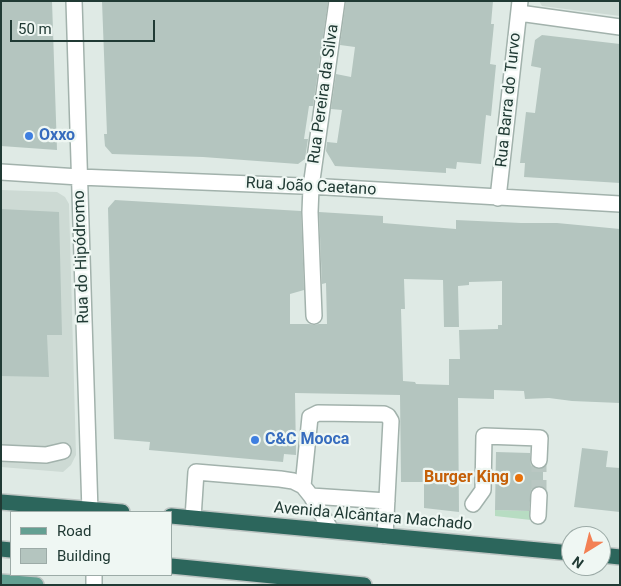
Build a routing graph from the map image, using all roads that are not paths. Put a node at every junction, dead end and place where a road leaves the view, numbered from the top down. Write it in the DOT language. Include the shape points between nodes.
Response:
graph roads {
  1 [pos="74,1"];
  2 [pos="338,1"];
  3 [pos="519,7"];
  4 [pos="620,27"];
  5 [pos="1,172"];
  6 [pos="79,176"];
  7 [pos="311,187"];
  8 [pos="498,198"];
  9 [pos="620,204"];
  10 [pos="314,316"];
  11 [pos="63,450"];
  12 [pos="1,453"];
  13 [pos="539,460"];
  14 [pos="307,491"];
  15 [pos="539,495"];
  16 [pos="387,501"];
  17 [pos="1,502"];
  18 [pos="473,504"];
  19 [pos="90,511"];
  20 [pos="172,516"];
  21 [pos="538,516"];
  22 [pos="193,518"];
  23 [pos="331,530"];
  24 [pos="385,536"];
  25 [pos="561,552"];
  26 [pos="172,566"];
  27 [pos="1,582"];
  28 [pos="36,585"];
  29 [pos="364,585"];
  1 -- 6 [label="street, Rua do Hipódromo"];
  2 -- 7 [label="street, Rua Pereira da Silva"];
  3 -- 4 [label="street"];
  3 -- 8 [label="street, Rua Barra do Turvo"];
  5 -- 6 [label="street, Rua João Caetano"];
  6 -- 7 [label="street, Rua João Caetano"];
  6 -- 19 [label="street, Rua do Hipódromo"];
  7 -- 8 [label="street, Rua João Caetano"];
  7 -- 10 [label="street, Rua Pereira da Silva"];
  8 -- 9 [label="street, Rua João Caetano"];
  11 -- 12 [label="street" via="46,455"];
  13 -- 18 [label="street" via="540,438 484,436 483,490"];
  14 -- 16 [label="street"];
  14 -- 16 [label="street" via="310,417 313,414 384,414 390,420"];
  14 -- 22 [label="street" via="293,481 196,472"];
  14 -- 23 [label="street"];
  15 -- 21 [label="street"];
  16 -- 24 [label="street"];
  17 -- 19 [label="highway"];
  20 -- 22 [label="highway, Avenida Alcântara Machado"];
  22 -- 23 [label="highway, Avenida Alcântara Machado"];
  23 -- 24 [label="highway, Avenida Alcântara Machado"];
  24 -- 25 [label="highway, Avenida Alcântara Machado"];
  26 -- 29 [label="highway"];
  27 -- 28 [label="main road"];
}
